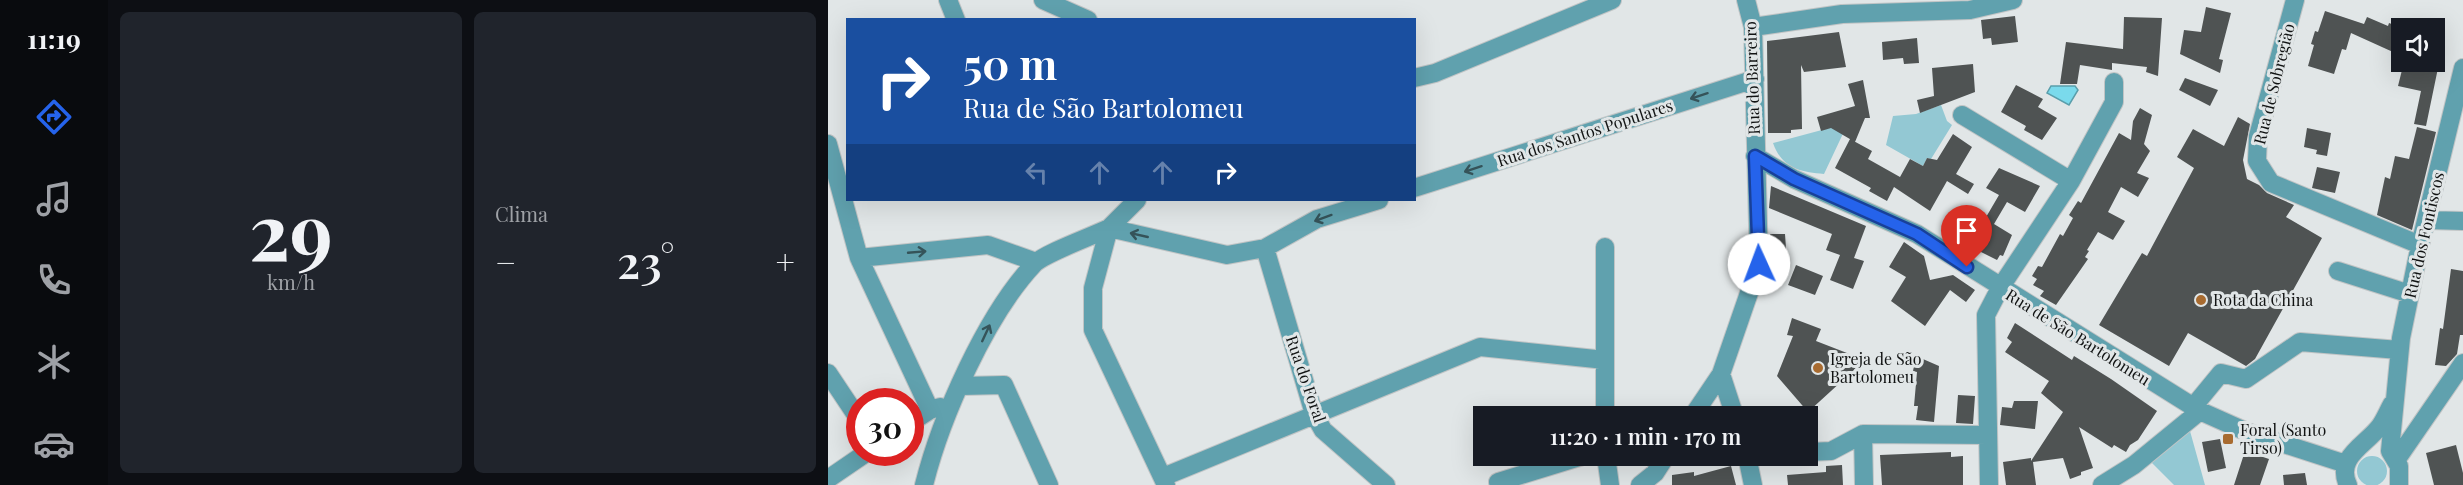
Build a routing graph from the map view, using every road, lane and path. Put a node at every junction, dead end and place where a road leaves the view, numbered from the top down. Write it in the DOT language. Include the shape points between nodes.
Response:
graph roads {
  1 [pos="948,0"];
  2 [pos="1043,0"];
  3 [pos="1612,0"];
  4 [pos="1746,0"];
  5 [pos="2013,0"];
  6 [pos="2295,0"];
  7 [pos="955,18"];
  8 [pos="1084,18"];
  9 [pos="1753,27"];
  10 [pos="2463,68"];
  11 [pos="1416,78"];
  12 [pos="1755,79"];
  13 [pos="2114,82"];
  14 [pos="1962,115"];
  15 [pos="828,144"];
  16 [pos="1755,156"];
  17 [pos="2071,181"];
  18 [pos="1416,187"];
  19 [pos="1136,201"];
  20 [pos="1376,201"];
  21 [pos="2427,220"];
  22 [pos="2463,221"];
  23 [pos="1109,228"];
  24 [pos="2420,245"];
  25 [pos="1605,247"];
  26 [pos="1265,248"];
  27 [pos="859,258"];
  28 [pos="1036,262"];
  29 [pos="2338,272"];
  30 [pos="2000,288"];
  31 [pos="2410,294"];
  32 [pos="2399,350"];
  33 [pos="1605,360"];
  34 [pos="2463,363"];
  35 [pos="828,373"];
  36 [pos="1721,374"];
  37 [pos="961,386"];
  38 [pos="846,400"];
  39 [pos="950,405"];
  40 [pos="1605,406"];
  41 [pos="1699,406"];
  42 [pos="1731,406"];
  43 [pos="2196,409"];
  44 [pos="930,410"];
  45 [pos="2393,411"];
  46 [pos="924,414"];
  47 [pos="1314,414"];
  48 [pos="2420,428"];
  49 [pos="1863,434"];
  50 [pos="1988,435"];
  51 [pos="2359,448"];
  52 [pos="1818,452"];
  53 [pos="2393,455"];
  54 [pos="2346,464"];
  55 [pos="847,466"];
  56 [pos="1550,466"];
  57 [pos="1607,466"];
  58 [pos="1749,466"];
  59 [pos="828,479"];
  60 [pos="1656,479"];
  61 [pos="1164,481"];
  62 [pos="1498,482"];
  63 [pos="2398,484"];
  64 [pos="924,485"];
  65 [pos="1049,485"];
  66 [pos="1386,485"];
  67 [pos="1610,485"];
  68 [pos="1640,485"];
  69 [pos="1753,485"];
  70 [pos="1864,485"];
  71 [pos="1989,485"];
  72 [pos="2102,485"];
  73 [pos="2348,485"];
  1 -- 7 [label="street"];
  2 -- 8 [label="street"];
  3 -- 11 [label="street"];
  4 -- 9 [label="street, Rua do Barreiro"];
  5 -- 9 [label="street" via="1970,10 1842,14"];
  6 -- 24 [label="street, Rua de Sobregião" via="2258,136 2258,161 2271,183"];
  9 -- 12 [label="street, Rua do Barreiro"];
  10 -- 21 [label="street, Rua dos Fontiscos"];
  12 -- 16 [label="street, Rua do Barreiro"];
  12 -- 18 [label="street, Rua dos Santos Populares, one-way"];
  13 -- 17 [label="street" via="2114,102"];
  14 -- 17 [label="street"];
  15 -- 27 [label="street"];
  16 -- 30 [label="street, Rua de São Bartolomeu" via="1794,179 1917,234"];
  16 -- 36 [label="street, Rua do Barreiro" via="1759,264"];
  17 -- 30 [label="street"];
  19 -- 23 [label="street"];
  20 -- 26 [label="street, one-way" via="1317,219"];
  21 -- 22 [label="street"];
  21 -- 24 [label="street, Rua dos Fontiscos"];
  26 -- 23 [label="street, one-way" via="1227,255"];
  23 -- 28 [label="street"];
  23 -- 61 [label="street" via="1093,288 1094,330"];
  24 -- 31 [label="street, Rua dos Fontiscos"];
  25 -- 33 [label="street"];
  26 -- 47 [label="street, Rua do Foral"];
  27 -- 28 [label="street, one-way" via="988,245"];
  27 -- 44 [label="street"];
  37 -- 28 [label="street, one-way" via="992,321"];
  29 -- 31 [label="street"];
  30 -- 43 [label="street, Rua de São Bartolomeu"];
  30 -- 50 [label="street" via="1986,315"];
  31 -- 32 [label="street, Rua dos Fontiscos"];
  32 -- 43 [label="street" via="2300,342 2246,379 2221,373"];
  32 -- 45 [label="street, Rua dos Fontiscos"];
  33 -- 40 [label="street"];
  33 -- 47 [label="street" via="1480,347"];
  34 -- 48 [label="street"];
  35 -- 38 [label="street"];
  36 -- 41 [label="street"];
  36 -- 42 [label="street"];
  37 -- 39 [label="street"];
  37 -- 65 [label="street" via="1004,386"];
  39 -- 44 [label="street"];
  39 -- 64 [label="street"];
  43 -- 54 [label="street, Rua de São Bartolomeu" via="2247,432"];
  43 -- 72 [label="street" via="2134,465"];
  44 -- 46 [label="street"];
  45 -- 48 [label="street" via="2400,427"];
  45 -- 51 [label="street"];
  45 -- 53 [label="street, Rua dos Fontiscos"];
  47 -- 61 [label="street"];
  47 -- 66 [label="street, Rua do Foral" via="1323,430"];
  48 -- 53 [label="street"];
  49 -- 50 [label="street"];
  49 -- 52 [label="street" via="1831,451"];
  49 -- 70 [label="street"];
  50 -- 71 [label="street"];
  51 -- 53 [label="street" via="2375,444"];
  51 -- 54 [label="street"];
  53 -- 63 [label="street, Rua dos Fontiscos"];
  54 -- 73 [label="street"];
  55 -- 59 [label="street"];
  56 -- 62 [label="street"];
  57 -- 67 [label="street"];
  58 -- 69 [label="street"];
  60 -- 68 [label="street"];
}
